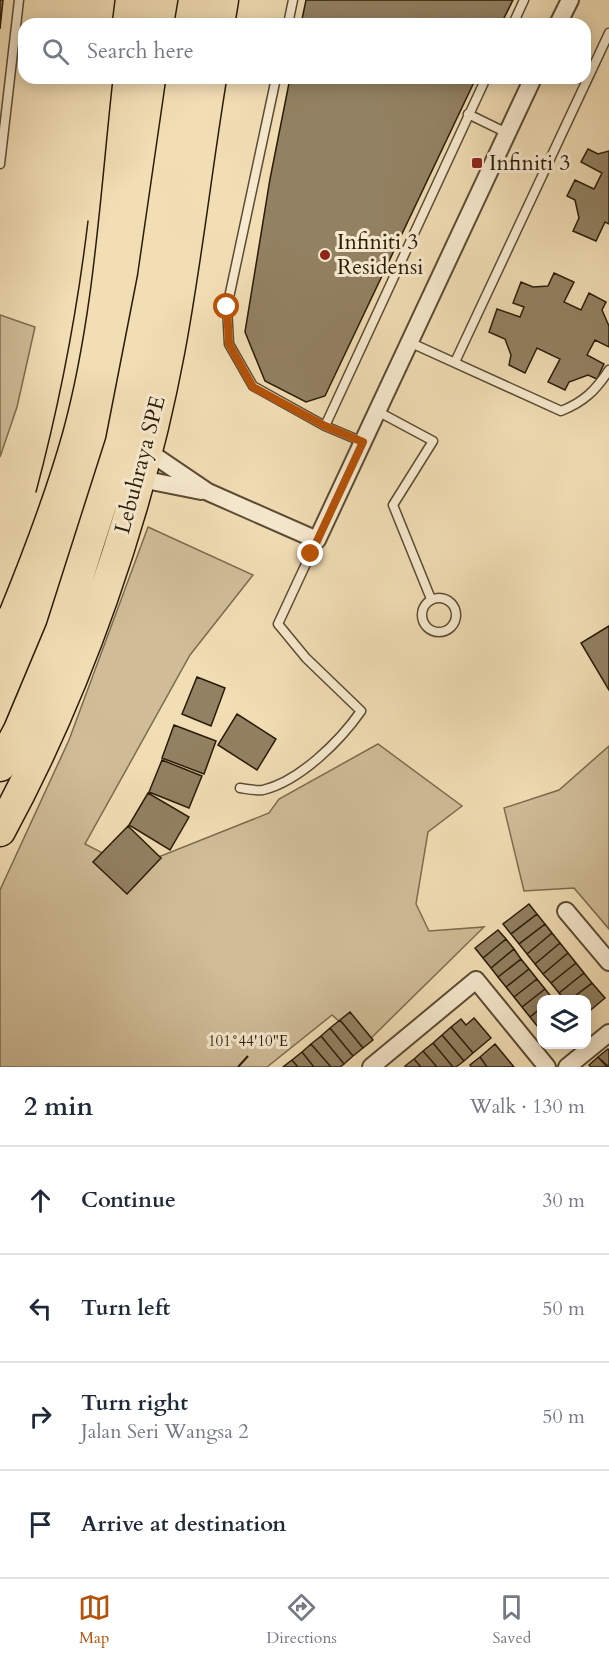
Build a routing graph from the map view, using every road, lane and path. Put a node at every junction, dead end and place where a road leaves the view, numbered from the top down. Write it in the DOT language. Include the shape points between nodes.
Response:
graph roads {
  1 [pos="19,0"];
  2 [pos="194,0"];
  3 [pos="223,0"];
  4 [pos="293,0"];
  5 [pos="524,0"];
  6 [pos="570,0"];
  7 [pos="191,18"];
  8 [pos="220,18"];
  9 [pos="289,18"];
  10 [pos="516,18"];
  11 [pos="561,18"];
  12 [pos="609,33"];
  13 [pos="591,71"];
  14 [pos="181,84"];
  15 [pos="210,84"];
  16 [pos="275,84"];
  17 [pos="483,84"];
  18 [pos="530,84"];
  19 [pos="585,84"];
  20 [pos="468,114"];
  21 [pos="507,133"];
  22 [pos="0,164"];
  23 [pos="408,342"];
  24 [pos="455,362"];
  25 [pos="609,370"];
  26 [pos="377,411"];
  27 [pos="325,426"];
  28 [pos="363,442"];
  29 [pos="152,454"];
  30 [pos="146,480"];
  31 [pos="208,492"];
  32 [pos="317,540"];
  33 [pos="431,599"];
  34 [pos="0,766"];
  35 [pos="240,788"];
  36 [pos="0,831"];
  37 [pos="566,911"];
  38 [pos="609,962"];
  39 [pos="609,1033"];
  40 [pos="371,1067"];
  41 [pos="547,1067"];
  42 [pos="567,1067"];
  1 -- 22 [label="lane"];
  2 -- 7 [label="highway"];
  3 -- 8 [label="highway"];
  4 -- 9 [label="lane"];
  5 -- 10 [label="lane"];
  6 -- 11 [label="street"];
  12 -- 13 [label="lane"];
  14 -- 34 [label="highway, Lebuhraya SPE" via="153,278 121,442 61,630"];
  15 -- 36 [label="highway, Lebuhraya SPE" via="169,352 138,484 63,700"];
  16 -- 27 [label="lane" via="227,307 229,344 253,387"];
  17 -- 20 [label="lane"];
  18 -- 21 [label="street"];
  19 -- 24 [label="lane"];
  20 -- 21 [label="lane"];
  20 -- 27 [label="lane"];
  21 -- 23 [label="street"];
  23 -- 24 [label="lane"];
  23 -- 26 [label="street"];
  24 -- 25 [label="lane" via="561,411 578,405 598,388"];
  26 -- 28 [label="street"];
  26 -- 33 [label="lane" via="433,441 393,505"];
  27 -- 28 [label="lane"];
  28 -- 32 [label="street"];
  29 -- 31 [label="street"];
  30 -- 31 [label="street"];
  31 -- 32 [label="street"];
  32 -- 35 [label="lane" via="278,624 306,658 361,711 351,726 310,765 262,790"];
  33 -- 33 [label="lane" via="440,597 454,606 457,614 448,630 430,630 424,624 421,614"];
  37 -- 38 [label="street"];
  39 -- 42 [label="street"];
  40 -- 41 [label="street" via="476,980"];
}
